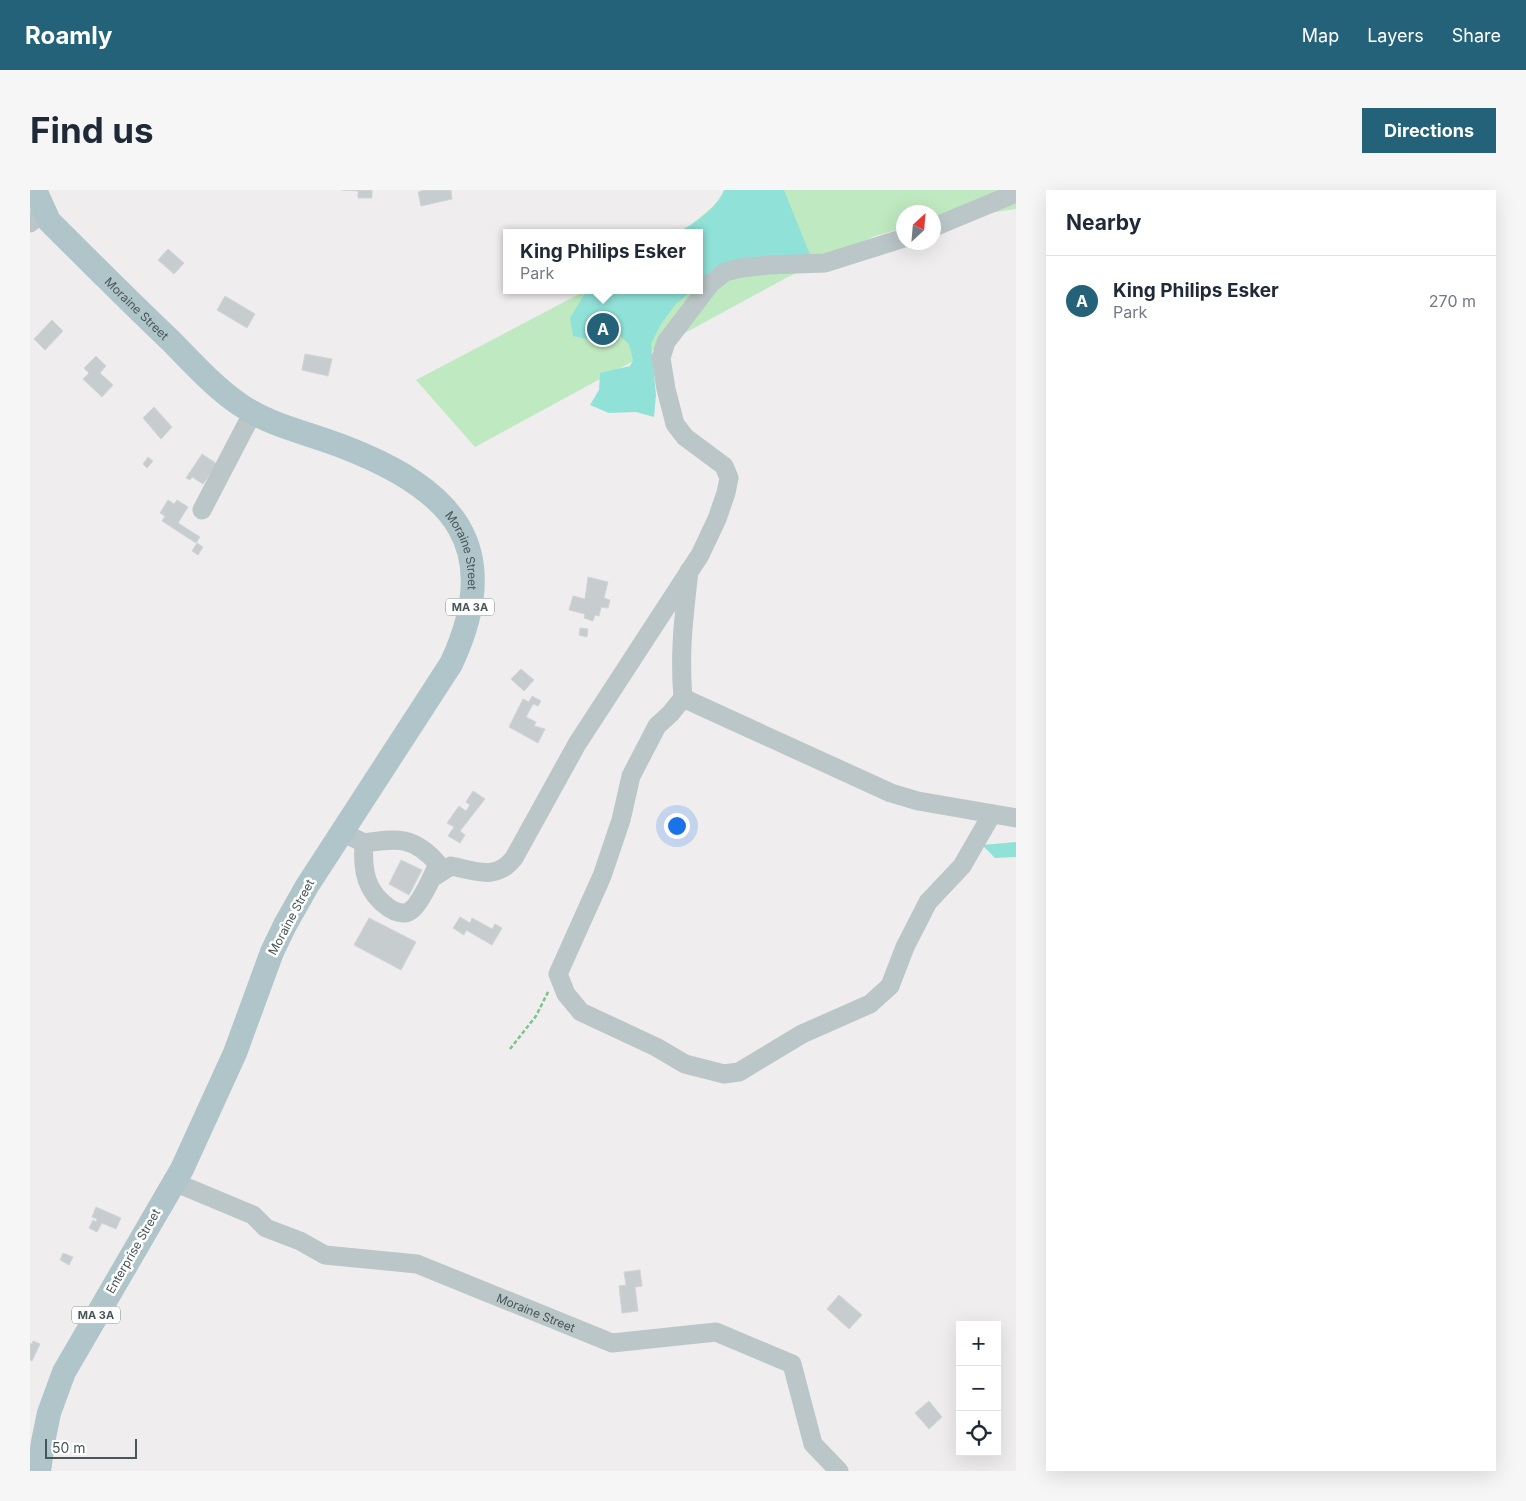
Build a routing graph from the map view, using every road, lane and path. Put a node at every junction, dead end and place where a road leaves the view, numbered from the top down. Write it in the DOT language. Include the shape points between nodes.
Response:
graph roads {
  1 [pos="35,190"];
  2 [pos="1016,193"];
  3 [pos="37,217"];
  4 [pos="941,224"];
  5 [pos="896,241"];
  6 [pos="703,293"];
  7 [pos="702,294"];
  8 [pos="252,412"];
  9 [pos="202,510"];
  10 [pos="689,571"];
  11 [pos="683,698"];
  12 [pos="992,814"];
  13 [pos="1016,818"];
  14 [pos="342,832"];
  15 [pos="364,844"];
  16 [pos="432,878"];
  17 [pos="558,974"];
  18 [pos="510,1049"];
  19 [pos="177,1177"];
  20 [pos="40,1471"];
  21 [pos="839,1471"];
  1 -- 3 [label="main road, Moraine Street / MA 3A"];
  2 -- 4 [label="street"];
  3 -- 8 [label="main road, Moraine Street / MA 3A" via="49,221 204,374"];
  5 -- 6 [label="street" via="825,263 768,265 725,272"];
  7 -- 10 [label="street" via="666,342 661,358 675,424 685,437 724,466 729,478 718,519"];
  8 -- 9 [label="street"];
  8 -- 14 [label="main road, Moraine Street / MA 3A" via="382,463 418,483 457,522 469,551 472,598 460,644 436,689"];
  10 -- 11 [label="street" via="681,631"];
  10 -- 16 [label="street" via="577,744 506,868 492,874 451,866"];
  11 -- 12 [label="street" via="891,793 918,802"];
  11 -- 17 [label="street" via="657,726 631,776 621,820 602,876"];
  12 -- 13 [label="street"];
  12 -- 17 [label="street" via="962,866 928,902 890,986 870,1004 802,1034 739,1072 724,1074 685,1064 581,1012 566,994"];
  14 -- 15 [label="street"];
  14 -- 19 [label="main road, Moraine Street / MA 3A" via="307,886 272,952 235,1053"];
  15 -- 16 [label="street" via="392,839 412,842 438,864"];
  15 -- 16 [label="street" via="364,870 369,885 376,899 393,911 405,913 412,910"];
  17 -- 18 [label="path" via="536,1016"];
  19 -- 20 [label="main road, Enterprise Street / MA 3A" via="64,1372 42,1442"];
  19 -- 21 [label="street, Moraine Street" via="253,1215 266,1228 325,1255 417,1264 612,1344 716,1332 792,1364 812,1444"];
}
